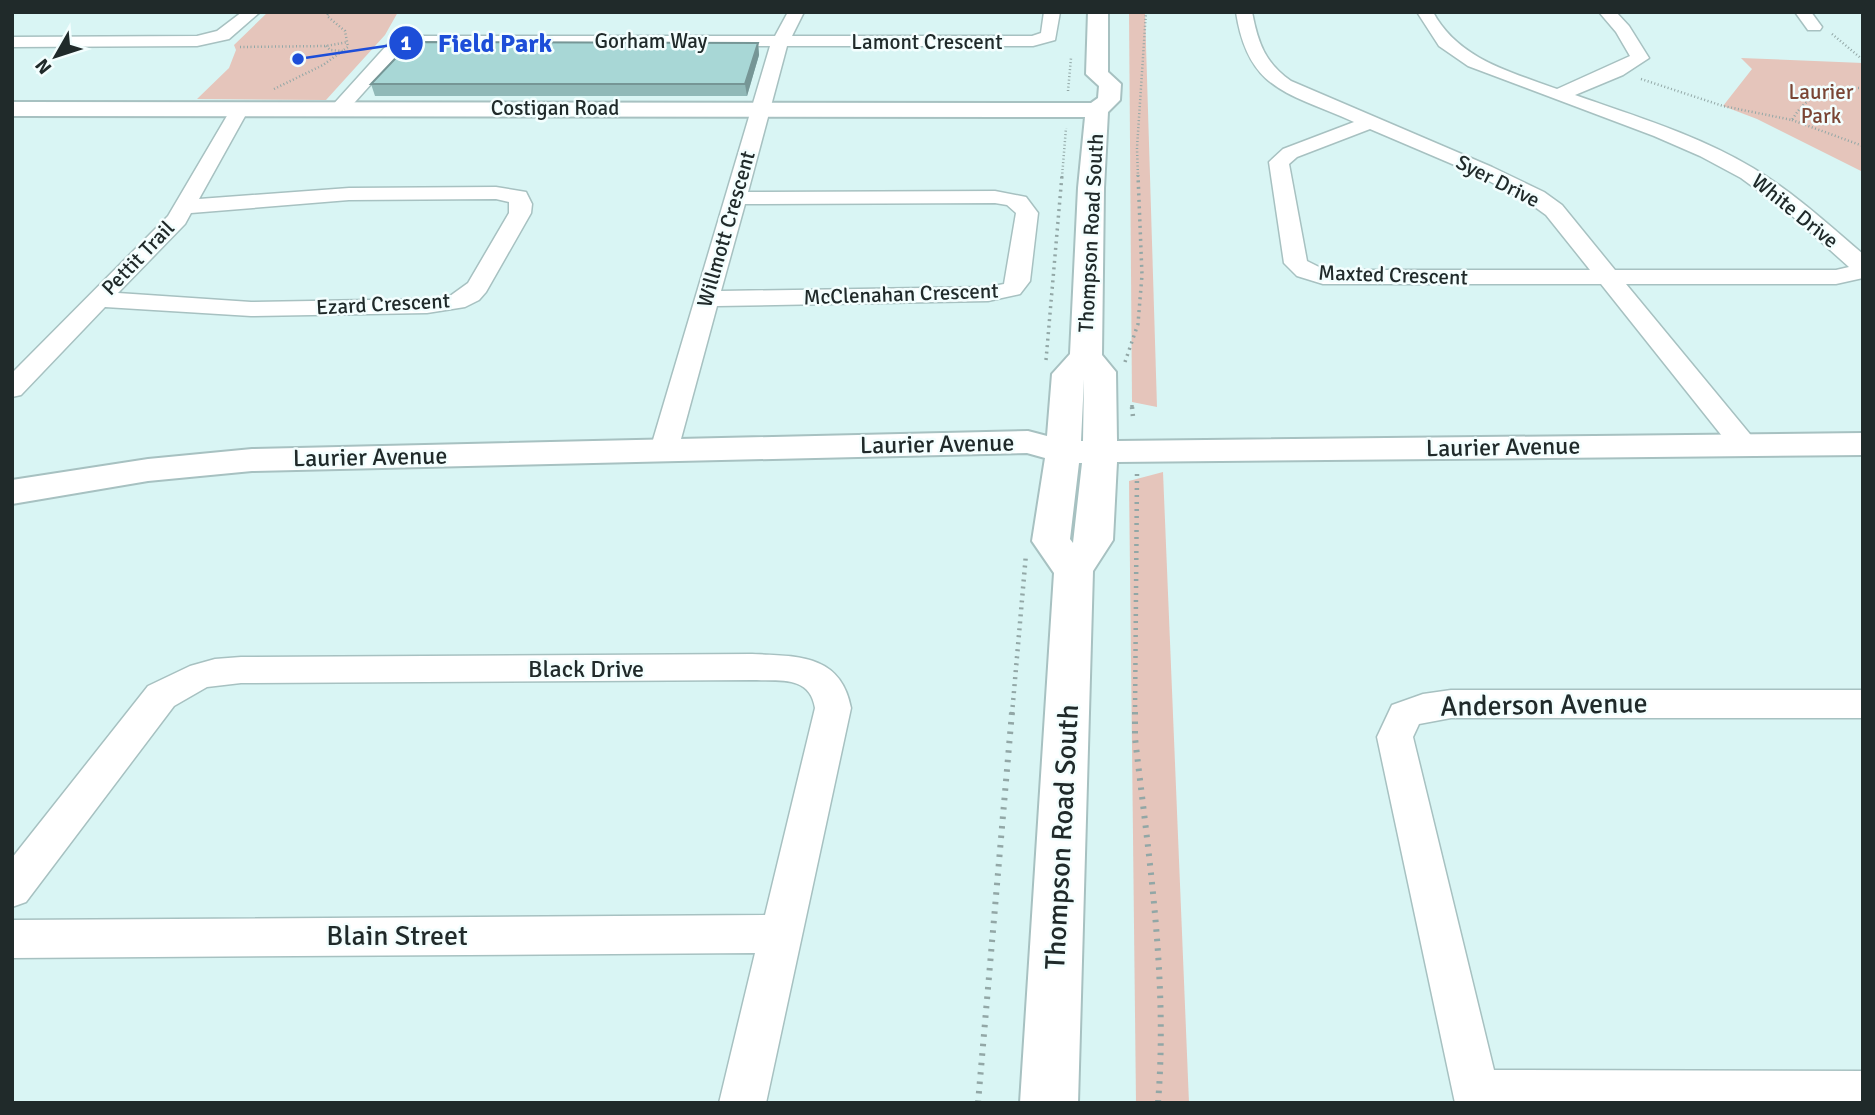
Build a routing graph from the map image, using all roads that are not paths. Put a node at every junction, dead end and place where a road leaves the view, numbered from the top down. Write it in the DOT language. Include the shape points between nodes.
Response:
graph roads {
  1 [pos="252,12"];
  2 [pos="796,12"];
  3 [pos="1052,12"];
  4 [pos="1098,12"];
  5 [pos="1244,12"];
  6 [pos="1425,12"];
  7 [pos="1607,12"];
  8 [pos="1803,12"];
  9 [pos="1814,27"];
  10 [pos="12,42"];
  11 [pos="780,42"];
  12 [pos="1558,95"];
  13 [pos="339,108"];
  14 [pos="12,109"];
  15 [pos="240,109"];
  16 [pos="760,109"];
  17 [pos="1097,110"];
  18 [pos="1368,123"];
  19 [pos="735,198"];
  20 [pos="183,207"];
  21 [pos="1609,278"];
  22 [pos="98,299"];
  23 [pos="705,299"];
  24 [pos="1086,357"];
  25 [pos="12,389"];
  26 [pos="1863,444"];
  27 [pos="1744,445"];
  28 [pos="664,450"];
  29 [pos="1063,452"];
  30 [pos="1100,452"];
  31 [pos="12,492"];
  32 [pos="1074,571"];
  33 [pos="1863,704"];
  34 [pos="12,889"];
  35 [pos="782,934"];
  36 [pos="12,939"];
  37 [pos="1863,1094"];
  38 [pos="1478,1098"];
  39 [pos="742,1103"];
  40 [pos="1049,1103"];
  1 -- 10 [label="street" via="223,35 197,41"];
  2 -- 11 [label="street, Willmott Crescent"];
  3 -- 11 [label="street, Lamont Crescent" via="1049,36 1033,41"];
  4 -- 17 [label="street, Thompson Road South" via="1097,74 1085,81 1083,101"];
  5 -- 18 [label="street, Syer Drive" via="1252,54 1270,75"];
  6 -- 12 [label="street, White Drive" via="1433,28 1465,58"];
  7 -- 12 [label="street" via="1640,58"];
  8 -- 9 [label="street"];
  11 -- 13 [label="street, Gorham Way" via="415,41 393,49"];
  11 -- 16 [label="street, Willmott Crescent"];
  12 -- 21 [label="street, White Drive" via="1731,163 1791,204 1860,264 1862,271 1836,276"];
  13 -- 15 [label="street, Costigan Road"];
  13 -- 16 [label="street, Costigan Road"];
  14 -- 15 [label="street, Costigan Road"];
  15 -- 20 [label="street, Pettit Trail"];
  16 -- 17 [label="street, Costigan Road"];
  16 -- 19 [label="street, Willmott Crescent"];
  17 -- 24 [label="street, Thompson Road South"];
  18 -- 21 [label="street, Syer Drive" via="1536,197 1554,210"];
  18 -- 21 [label="street, Maxted Crescent" via="1290,153 1279,162 1296,263 1305,271 1323,277"];
  19 -- 23 [label="street, Willmott Crescent"];
  19 -- 23 [label="street, McClenahan Crescent" via="1015,200 1027,213 1018,281 1012,289 988,294"];
  20 -- 22 [label="street, Pettit Trail" via="177,219"];
  20 -- 22 [label="street, Ezard Crescent" via="349,194 496,193 517,197 521,204 478,288 456,302 251,309"];
  21 -- 27 [label="street, Syer Drive"];
  22 -- 25 [label="street, Pettit Trail"];
  23 -- 28 [label="street, Willmott Crescent"];
  24 -- 29 [label="street, Thompson Road South" via="1068,374"];
  24 -- 30 [label="street, Thompson Road South" via="1100,372"];
  26 -- 27 [label="street, Laurier Avenue"];
  27 -- 30 [label="street, Laurier Avenue"];
  28 -- 29 [label="street, Laurier Avenue" via="1028,442"];
  28 -- 31 [label="street, Laurier Avenue" via="252,460 148,470"];
  29 -- 30 [label="street, Laurier Avenue"];
  29 -- 32 [label="street, Thompson Road South" via="1051,541"];
  30 -- 32 [label="street, Thompson Road South" via="1094,540"];
  32 -- 40 [label="street, Thompson Road South"];
  33 -- 38 [label="street, Anderson Avenue" via="1451,704 1405,715 1395,737 1400,767"];
  34 -- 35 [label="street, Black Drive" via="161,696 195,676 274,670 791,669 822,680 833,693 833,708"];
  35 -- 36 [label="street, Blain Street"];
  35 -- 39 [label="street, Black Drive"];
  37 -- 38 [label="street"];
}
